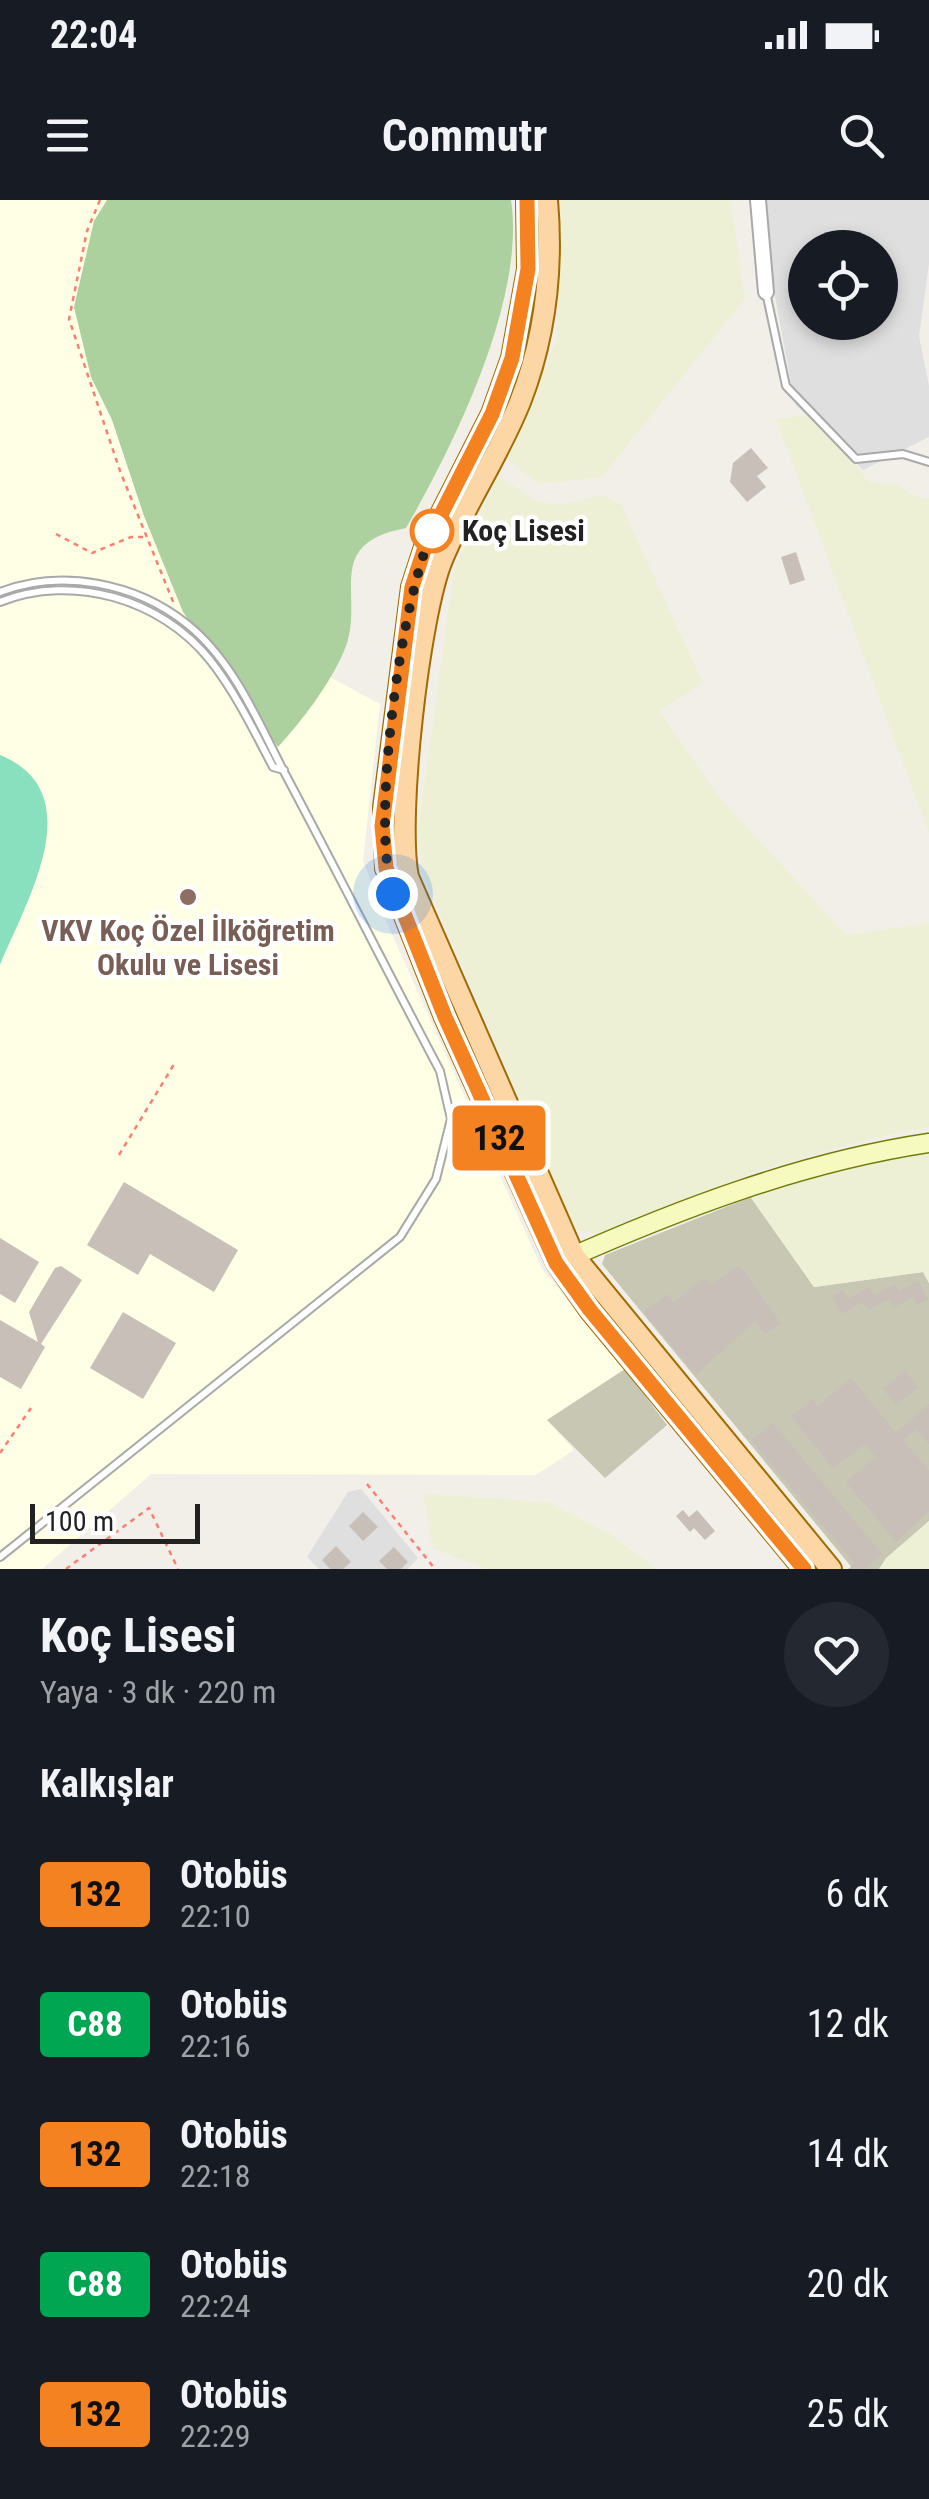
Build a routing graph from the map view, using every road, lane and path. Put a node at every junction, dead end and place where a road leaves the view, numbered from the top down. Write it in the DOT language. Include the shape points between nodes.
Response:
graph roads {
  1 [pos="100,200"];
  2 [pos="526,200"];
  3 [pos="547,200"];
  4 [pos="758,200"];
  5 [pos="766,292"];
  6 [pos="929,462"];
  7 [pos="56,534"];
  8 [pos="148,537"];
  9 [pos="0,592"];
  10 [pos="0,602"];
  11 [pos="174,615"];
  12 [pos="284,770"];
  13 [pos="176,1061"];
  14 [pos="929,1143"];
  15 [pos="119,1156"];
  16 [pos="565,1259"];
  17 [pos="31,1408"];
  18 [pos="0,1452"];
  19 [pos="367,1484"];
  20 [pos="0,1557"];
  21 [pos="66,1569"];
  22 [pos="178,1569"];
  23 [pos="435,1569"];
  24 [pos="804,1569"];
  25 [pos="831,1569"];
  1 -- 8 [label="path" via="69,319"];
  2 -- 16 [label="main road" via="528,269 512,358 412,587 382,842 398,907"];
  3 -- 16 [label="main road" via="550,262 530,372 430,598 403,841 418,904"];
  4 -- 5 [label="street"];
  5 -- 6 [label="lane" via="781,374 799,403 856,459 890,454"];
  7 -- 8 [label="path" via="92,554 131,536"];
  8 -- 11 [label="path" via="173,596"];
  9 -- 11 [label="lane" via="85,581"];
  10 -- 12 [label="lane" via="81,590 142,607 173,625 207,657 273,767"];
  11 -- 12 [label="lane" via="221,659"];
  12 -- 20 [label="lane" via="440,1071 451,1119 436,1179 400,1237"];
  13 -- 15 [label="path"];
  14 -- 16 [label="street" via="867,1152 755,1184"];
  16 -- 24 [label="main road" via="590,1310"];
  16 -- 25 [label="main road"];
  17 -- 18 [label="path"];
  19 -- 23 [label="path"];
  21 -- 22 [label="path" via="149,1508"];
}
